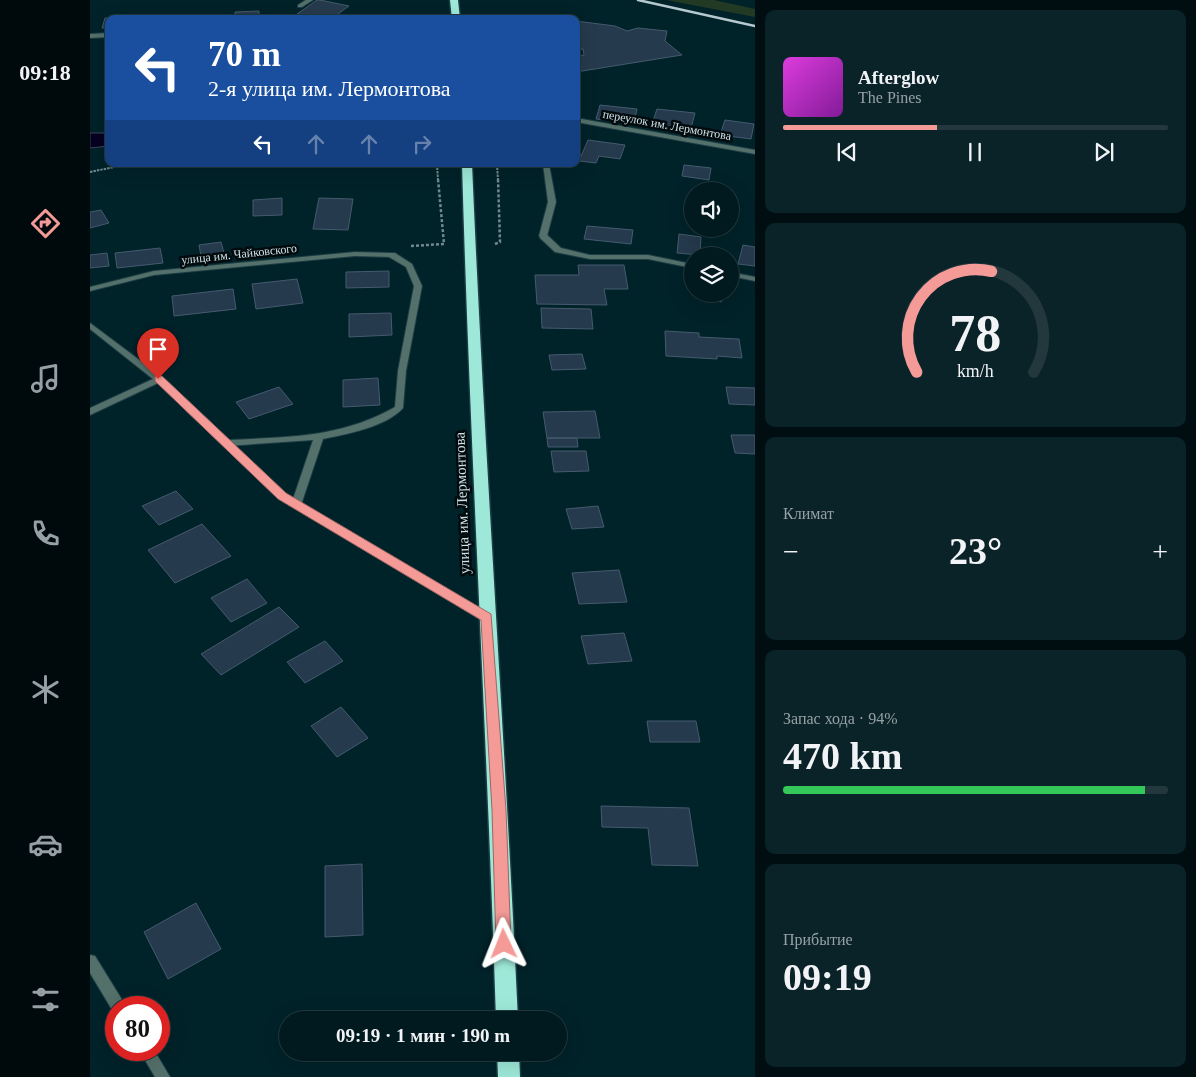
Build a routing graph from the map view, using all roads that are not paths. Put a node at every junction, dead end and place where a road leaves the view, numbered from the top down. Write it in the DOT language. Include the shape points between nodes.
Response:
graph roads {
  1 [pos="310,0"];
  2 [pos="454,0"];
  3 [pos="300,6"];
  4 [pos="456,15"];
  5 [pos="105,35"];
  6 [pos="90,36"];
  7 [pos="580,121"];
  8 [pos="755,152"];
  9 [pos="467,167"];
  10 [pos="546,167"];
  11 [pos="684,264"];
  12 [pos="739,276"];
  13 [pos="755,279"];
  14 [pos="90,289"];
  15 [pos="90,325"];
  16 [pos="158,379"];
  17 [pos="90,412"];
  18 [pos="318,436"];
  19 [pos="228,443"];
  20 [pos="296,505"];
  21 [pos="487,618"];
  22 [pos="90,961"];
  23 [pos="112,996"];
  24 [pos="507,1011"];
  25 [pos="153,1061"];
  26 [pos="508,1061"];
  27 [pos="163,1077"];
  28 [pos="509,1077"];
  1 -- 3 [label="street"];
  2 -- 4 [label="highway"];
  5 -- 6 [label="street"];
  7 -- 8 [label="street, переулок им. Лермонтова"];
  9 -- 21 [label="highway, улица им. Лермонтова"];
  10 -- 11 [label="street" via="552,202 544,236 558,250 590,257 648,257"];
  12 -- 13 [label="street"];
  14 -- 18 [label="street, улица им. Чайковского" via="154,273 355,254 392,255 409,266 418,286 402,370 399,408 384,420"];
  15 -- 16 [label="street"];
  16 -- 17 [label="street"];
  16 -- 19 [label="street"];
  18 -- 19 [label="street"];
  18 -- 20 [label="street"];
  19 -- 20 [label="street" via="282,496"];
  20 -- 21 [label="street"];
  21 -- 24 [label="highway, улица им. Лермонтова"];
  22 -- 23 [label="street"];
  25 -- 27 [label="street"];
  26 -- 28 [label="highway"];
}
